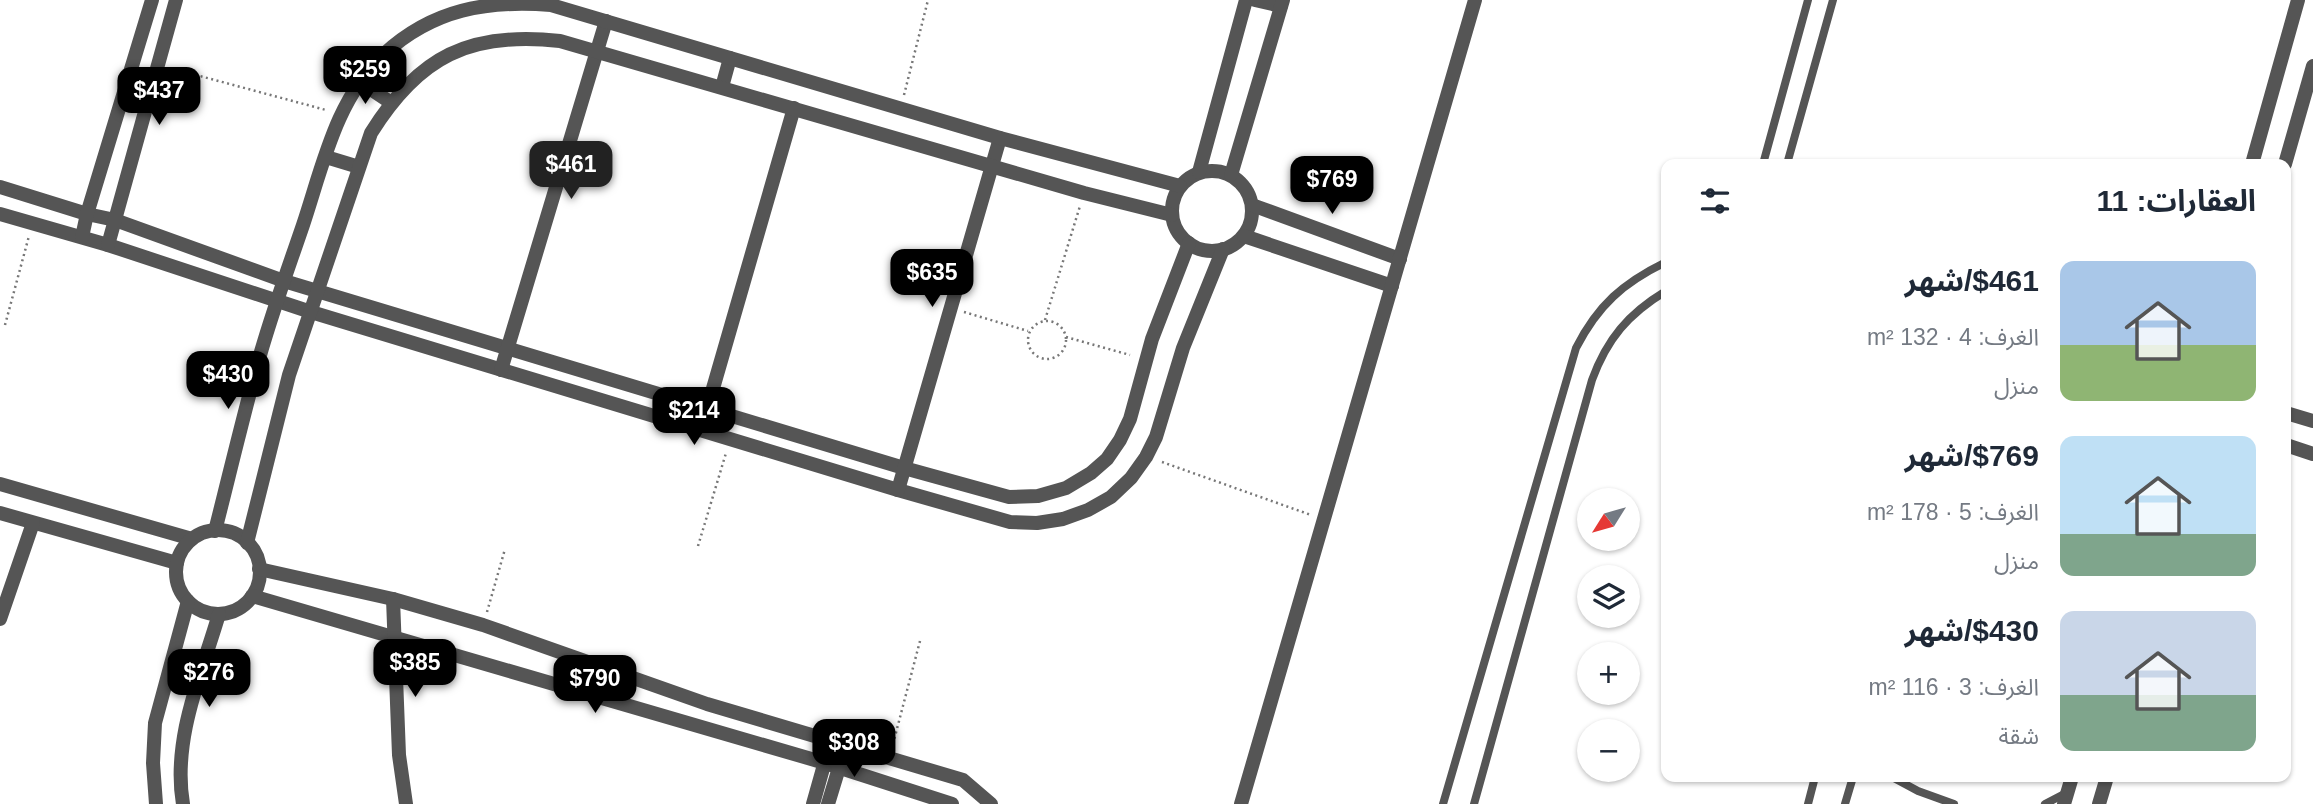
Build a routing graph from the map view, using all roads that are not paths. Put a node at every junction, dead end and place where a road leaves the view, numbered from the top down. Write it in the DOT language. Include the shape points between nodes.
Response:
graph roads {
  1 [pos="152,0"];
  2 [pos="176,0"];
  3 [pos="1246,0"];
  4 [pos="1255,0"];
  5 [pos="1475,0"];
  6 [pos="1808,0"];
  7 [pos="1833,0"];
  8 [pos="2298,0"];
  9 [pos="1282,3"];
  10 [pos="606,21"];
  11 [pos="598,51"];
  12 [pos="730,58"];
  13 [pos="2313,66"];
  14 [pos="360,82"];
  15 [pos="722,87"];
  16 [pos="390,102"];
  17 [pos="794,108"];
  18 [pos="1000,138"];
  19 [pos="326,157"];
  20 [pos="1764,159"];
  21 [pos="1788,159"];
  22 [pos="2253,159"];
  23 [pos="2286,159"];
  24 [pos="992,166"];
  25 [pos="359,167"];
  26 [pos="1199,172"];
  27 [pos="1231,175"];
  28 [pos="1180,186"];
  29 [pos="0,187"];
  30 [pos="1252,205"];
  31 [pos="0,214"];
  32 [pos="87,214"];
  33 [pos="1172,215"];
  34 [pos="115,220"];
  35 [pos="1244,236"];
  36 [pos="82,237"];
  37 [pos="1189,243"];
  38 [pos="108,245"];
  39 [pos="1223,249"];
  40 [pos="1400,259"];
  41 [pos="1661,265"];
  42 [pos="285,281"];
  43 [pos="1392,286"];
  44 [pos="318,290"];
  45 [pos="1661,295"];
  46 [pos="276,301"];
  47 [pos="311,312"];
  48 [pos="508,348"];
  49 [pos="501,370"];
  50 [pos="707,408"];
  51 [pos="2291,414"];
  52 [pos="2313,421"];
  53 [pos="701,430"];
  54 [pos="2291,447"];
  55 [pos="2313,454"];
  56 [pos="904,468"];
  57 [pos="0,484"];
  58 [pos="898,490"];
  59 [pos="1,516"];
  60 [pos="33,523"];
  61 [pos="215,531"];
  62 [pos="192,539"];
  63 [pos="247,543"];
  64 [pos="177,563"];
  65 [pos="259,569"];
  66 [pos="252,596"];
  67 [pos="393,599"];
  68 [pos="188,601"];
  69 [pos="219,614"];
  70 [pos="0,619"];
  71 [pos="394,638"];
  72 [pos="838,742"];
  73 [pos="832,765"];
  74 [pos="1814,782"];
  75 [pos="1852,782"];
  76 [pos="1901,782"];
  77 [pos="2106,782"];
  78 [pos="2066,798"];
  79 [pos="156,804"];
  80 [pos="183,804"];
  81 [pos="406,804"];
  82 [pos="813,804"];
  83 [pos="828,804"];
  84 [pos="953,804"];
  85 [pos="991,804"];
  86 [pos="1241,804"];
  87 [pos="1443,804"];
  88 [pos="1474,804"];
  89 [pos="1808,804"];
  90 [pos="1845,804"];
  91 [pos="1954,804"];
  92 [pos="2045,804"];
  93 [pos="2099,804"];
  1 -- 32 [label="street"];
  2 -- 34 [label="street"];
  3 -- 26 [label="street"];
  4 -- 9 [label="street"];
  5 -- 40 [label="street"];
  6 -- 20 [label="lane"];
  7 -- 21 [label="lane"];
  8 -- 22 [label="street"];
  9 -- 27 [label="street"];
  10 -- 11 [label="street"];
  10 -- 12 [label="street"];
  10 -- 14 [label="street" via="551,5 479,6 444,16 412,33"];
  11 -- 15 [label="street"];
  11 -- 16 [label="street" via="529,37 497,39 438,60"];
  11 -- 48 [label="street"];
  12 -- 15 [label="street"];
  12 -- 18 [label="street"];
  13 -- 23 [label="street"];
  14 -- 16 [label="street"];
  14 -- 19 [label="street" via="340,114"];
  15 -- 17 [label="street"];
  16 -- 25 [label="street" via="371,133"];
  17 -- 24 [label="street"];
  17 -- 50 [label="street"];
  18 -- 24 [label="street"];
  18 -- 28 [label="street"];
  19 -- 25 [label="street"];
  19 -- 42 [label="street"];
  24 -- 33 [label="street"];
  24 -- 56 [label="street"];
  25 -- 44 [label="street"];
  26 -- 27 [label="street"];
  26 -- 28 [label="street"];
  27 -- 30 [label="street" via="1249,193"];
  28 -- 33 [label="street"];
  29 -- 32 [label="street"];
  30 -- 35 [label="street"];
  30 -- 40 [label="street"];
  31 -- 36 [label="street"];
  32 -- 34 [label="street"];
  32 -- 36 [label="street"];
  33 -- 37 [label="street" via="1177,230"];
  34 -- 38 [label="street"];
  34 -- 42 [label="street"];
  35 -- 39 [label="street"];
  35 -- 43 [label="street"];
  36 -- 38 [label="street"];
  37 -- 39 [label="street" via="1211,251"];
  37 -- 56 [label="street" via="1146,360 1130,419 1107,459 1091,473 1066,488 1010,497"];
  38 -- 46 [label="street"];
  39 -- 58 [label="street" via="1183,348 1156,437 1131,478 1111,496 1063,519 1037,523 1010,522"];
  40 -- 43 [label="street"];
  41 -- 87 [label="lane" via="1616,292 1592,318 1576,348"];
  42 -- 44 [label="street"];
  42 -- 46 [label="street"];
  43 -- 86 [label="street"];
  44 -- 47 [label="street"];
  44 -- 48 [label="street"];
  45 -- 88 [label="lane" via="1622,325 1602,354 1592,380"];
  46 -- 47 [label="street"];
  46 -- 61 [label="street"];
  47 -- 49 [label="street"];
  47 -- 63 [label="street" via="289,375"];
  48 -- 49 [label="street"];
  48 -- 50 [label="street"];
  49 -- 53 [label="street"];
  50 -- 53 [label="street"];
  50 -- 56 [label="street"];
  51 -- 52 [label="street"];
  53 -- 58 [label="street"];
  54 -- 55 [label="street"];
  56 -- 58 [label="street"];
  57 -- 62 [label="street"];
  59 -- 60 [label="street"];
  60 -- 64 [label="street"];
  60 -- 70 [label="street"];
  61 -- 62 [label="street"];
  61 -- 63 [label="street" via="232,533"];
  62 -- 64 [label="street"];
  63 -- 65 [label="street"];
  64 -- 68 [label="street" via="179,586"];
  65 -- 66 [label="street"];
  65 -- 67 [label="street"];
  66 -- 69 [label="street" via="238,609"];
  66 -- 71 [label="street"];
  67 -- 71 [label="street"];
  67 -- 72 [label="street" via="483,625 706,704"];
  68 -- 69 [label="street" via="199,610"];
  68 -- 79 [label="street" via="155,723"];
  69 -- 80 [label="street" via="185,728"];
  71 -- 73 [label="street"];
  71 -- 81 [label="street"];
  72 -- 73 [label="street"];
  72 -- 85 [label="street" via="963,780"];
  73 -- 82 [label="street"];
  73 -- 83 [label="street"];
  73 -- 84 [label="street"];
  74 -- 89 [label="lane"];
  75 -- 90 [label="lane"];
  76 -- 91 [label="lane"];
  77 -- 93 [label="street"];
  78 -- 92 [label="lane"];
}
